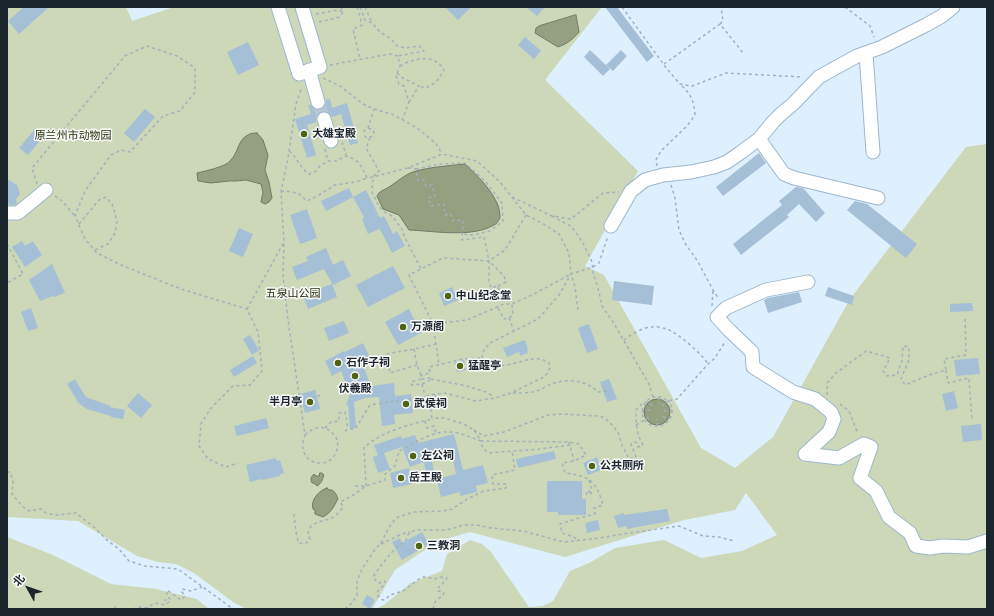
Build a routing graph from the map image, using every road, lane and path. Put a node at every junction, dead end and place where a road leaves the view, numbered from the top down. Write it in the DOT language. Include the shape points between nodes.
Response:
graph roads {
  1 [pos="278,7"];
  2 [pos="341,7"];
  3 [pos="359,7"];
  4 [pos="365,7"];
  5 [pos="622,7"];
  6 [pos="721,7"];
  7 [pos="845,7"];
  8 [pos="953,7"];
  9 [pos="343,12"];
  10 [pos="304,16"];
  11 [pos="372,23"];
  12 [pos="720,24"];
  13 [pos="878,49"];
  14 [pos="866,53"];
  15 [pos="744,54"];
  16 [pos="398,56"];
  17 [pos="360,59"];
  18 [pos="664,64"];
  19 [pos="400,66"];
  20 [pos="315,68"];
  21 [pos="397,73"];
  22 [pos="820,77"];
  23 [pos="680,84"];
  24 [pos="419,86"];
  25 [pos="318,102"];
  26 [pos="409,102"];
  27 [pos="374,109"];
  28 [pos="324,120"];
  29 [pos="402,120"];
  30 [pos="368,128"];
  31 [pos="370,138"];
  32 [pos="759,139"];
  33 [pos="331,141"];
  34 [pos="289,151"];
  35 [pos="873,152"];
  36 [pos="442,154"];
  37 [pos="408,168"];
  38 [pos="416,169"];
  39 [pos="663,175"];
  40 [pos="367,178"];
  41 [pos="373,178"];
  42 [pos="46,190"];
  43 [pos="631,191"];
  44 [pos="280,192"];
  45 [pos="511,196"];
  46 [pos="878,198"];
  47 [pos="7,213"];
  48 [pos="526,215"];
  49 [pos="75,216"];
  50 [pos="552,216"];
  51 [pos="79,224"];
  52 [pos="611,226"];
  53 [pos="463,234"];
  54 [pos="284,242"];
  55 [pos="7,244"];
  56 [pos="95,250"];
  57 [pos="489,261"];
  58 [pos="593,267"];
  59 [pos="421,269"];
  60 [pos="571,274"];
  61 [pos="808,282"];
  62 [pos="7,283"];
  63 [pos="498,286"];
  64 [pos="719,299"];
  65 [pos="504,304"];
  66 [pos="512,304"];
  67 [pos="497,308"];
  68 [pos="248,309"];
  69 [pos="578,310"];
  70 [pos="965,316"];
  71 [pos="509,318"];
  72 [pos="433,324"];
  73 [pos="514,331"];
  74 [pos="624,340"];
  75 [pos="725,343"];
  76 [pos="436,344"];
  77 [pos="414,349"];
  78 [pos="484,358"];
  79 [pos="708,364"];
  80 [pos="417,365"];
  81 [pos="439,365"];
  82 [pos="946,370"];
  83 [pos="421,375"];
  84 [pos="421,379"];
  85 [pos="431,379"];
  86 [pos="422,384"];
  87 [pos="607,391"];
  88 [pos="511,393"];
  89 [pos="435,394"];
  90 [pos="321,395"];
  91 [pos="425,396"];
  92 [pos="421,397"];
  93 [pos="653,397"];
  94 [pos="659,397"];
  95 [pos="495,398"];
  96 [pos="832,398"];
  97 [pos="668,401"];
  98 [pos="300,402"];
  99 [pos="645,402"];
  100 [pos="837,403"];
  101 [pos="659,404"];
  102 [pos="430,405"];
  103 [pos="652,406"];
  104 [pos="662,406"];
  105 [pos="650,410"];
  106 [pos="672,410"];
  107 [pos="664,411"];
  108 [pos="642,412"];
  109 [pos="651,416"];
  110 [pos="663,416"];
  111 [pos="657,418"];
  112 [pos="432,419"];
  113 [pos="645,420"];
  114 [pos="425,421"];
  115 [pos="668,421"];
  116 [pos="972,421"];
  117 [pos="636,425"];
  118 [pos="657,426"];
  119 [pos="325,428"];
  120 [pos="348,429"];
  121 [pos="474,430"];
  122 [pos="344,432"];
  123 [pos="436,433"];
  124 [pos="305,435"];
  125 [pos="481,440"];
  126 [pos="569,442"];
  127 [pos="864,444"];
  128 [pos="570,445"];
  129 [pos="512,451"];
  130 [pos="574,461"];
  131 [pos="238,463"];
  132 [pos="7,472"];
  133 [pos="589,479"];
  134 [pos="354,486"];
  135 [pos="366,486"];
  136 [pos="587,496"];
  137 [pos="294,514"];
  138 [pos="410,532"];
  139 [pos="578,541"];
  140 [pos="734,541"];
  141 [pos="987,541"];
  142 [pos="379,545"];
  143 [pos="202,587"];
  144 [pos="114,609"];
  145 [pos="118,609"];
  146 [pos="133,609"];
  147 [pos="233,609"];
  148 [pos="346,609"];
  149 [pos="433,609"];
  1 -- 20 [label="street" via="299,74"];
  2 -- 9 [label="path"];
  3 -- 11 [label="path" via="365,20"];
  3 -- 17 [label="path" via="362,25 353,29"];
  4 -- 11 [label="path"];
  5 -- 18 [label="path"];
  6 -- 12 [label="path" via="723,21"];
  7 -- 13 [label="path" via="870,26"];
  8 -- 13 [label="street" via="926,25"];
  9 -- 10 [label="path" via="338,10"];
  9 -- 10 [label="path" via="340,17"];
  10 -- 20 [label="street"];
  11 -- 16 [label="path" via="397,46 419,46 424,51"];
  12 -- 15 [label="path"];
  12 -- 18 [label="path"];
  13 -- 14 [label="street"];
  14 -- 22 [label="street"];
  14 -- 35 [label="street"];
  16 -- 17 [label="path" via="390,54"];
  16 -- 19 [label="path"];
  17 -- 20 [label="path"];
  18 -- 23 [label="path"];
  19 -- 21 [label="path"];
  19 -- 24 [label="path" via="415,59 426,58 442,66 444,71 436,82 426,88"];
  20 -- 25 [label="street"];
  20 -- 27 [label="path" via="363,104"];
  20 -- 34 [label="path" via="296,104"];
  21 -- 24 [label="path"];
  21 -- 26 [label="path" via="399,84 404,86"];
  22 -- 23 [label="path" via="726,73 692,86"];
  22 -- 32 [label="street"];
  23 -- 39 [label="path" via="687,90 694,103 695,115 661,151 656,160 657,167"];
  24 -- 26 [label="path"];
  26 -- 29 [label="path"];
  27 -- 29 [label="path"];
  27 -- 30 [label="path"];
  28 -- 33 [label="street"];
  29 -- 36 [label="path" via="427,136"];
  30 -- 31 [label="path" via="374,134"];
  30 -- 31 [label="path" via="364,133"];
  31 -- 41 [label="path" via="366,148 379,172"];
  32 -- 39 [label="street" via="727,162"];
  32 -- 46 [label="street" via="784,174"];
  34 -- 40 [label="path" via="309,174 328,161 336,161 346,156 360,164"];
  34 -- 44 [label="path"];
  36 -- 37 [label="path"];
  36 -- 45 [label="path" via="477,161"];
  37 -- 38 [label="path"];
  37 -- 41 [label="path"];
  38 -- 53 [label="path" via="418,181 424,180 426,186 432,185 435,196 428,198 431,206 444,204 445,215 451,214 453,221 462,220"];
  38 -- 53 [label="path" via="465,163 485,181 502,203 503,221 490,231"];
  39 -- 43 [label="street" via="645,180"];
  39 -- 64 [label="path" via="675,198 678,230"];
  40 -- 41 [label="path"];
  40 -- 44 [label="path" via="336,185 307,201 298,193"];
  41 -- 59 [label="path" via="372,192 379,206 392,216 402,229 404,238"];
  42 -- 47 [label="street" via="18,213"];
  42 -- 49 [label="path" via="62,201"];
  42 -- 49 [label="path" via="37,184 32,168 125,56 147,46 176,56 195,68 195,92 180,111 163,116 130,152 121,150 111,155 85,191"];
  43 -- 50 [label="path" via="603,193 571,219"];
  43 -- 52 [label="street"];
  44 -- 54 [label="path"];
  45 -- 48 [label="path"];
  45 -- 50 [label="path"];
  48 -- 57 [label="path" via="505,250"];
  48 -- 60 [label="path" via="559,234 569,253"];
  49 -- 51 [label="path"];
  50 -- 58 [label="path" via="572,227 583,243"];
  51 -- 56 [label="path" via="85,239"];
  51 -- 56 [label="path" via="99,200 106,197 112,204 116,221 115,233 108,244"];
  52 -- 58 [label="path" via="599,263"];
  53 -- 57 [label="path" via="462,240 484,238"];
  54 -- 68 [label="path"];
  54 -- 98 [label="path" via="283,275"];
  55 -- 62 [label="path" via="23,274"];
  56 -- 68 [label="path" via="121,265 181,289"];
  57 -- 59 [label="path" via="443,258"];
  57 -- 63 [label="path" via="491,288"];
  57 -- 63 [label="path" via="504,276 506,282"];
  58 -- 60 [label="path"];
  58 -- 74 [label="path" via="602,306"];
  59 -- 72 [label="path" via="409,275"];
  60 -- 66 [label="path"];
  60 -- 69 [label="path"];
  60 -- 73 [label="path" via="559,295 538,319"];
  61 -- 127 [label="street" via="766,290 726,308 717,318 752,352 753,367 794,392 815,399 831,412 834,419 829,432 805,454 839,458"];
  63 -- 65 [label="path"];
  65 -- 66 [label="path"];
  65 -- 67 [label="path"];
  66 -- 71 [label="path" via="513,315"];
  67 -- 71 [label="path" via="504,319"];
  67 -- 72 [label="path" via="467,320"];
  68 -- 131 [label="path" via="258,332 262,370 250,385 234,386 211,408 201,424 199,446 208,459 226,467"];
  70 -- 82 [label="path" via="966,354 944,359"];
  71 -- 73 [label="path"];
  72 -- 76 [label="path"];
  73 -- 78 [label="path" via="490,343 484,350"];
  74 -- 79 [label="path" via="633,333 651,326 668,329 684,340"];
  74 -- 93 [label="path" via="650,384"];
  75 -- 79 [label="path"];
  76 -- 77 [label="path"];
  76 -- 81 [label="path"];
  77 -- 80 [label="path"];
  77 -- 80 [label="path" via="386,354 390,373"];
  78 -- 81 [label="path" via="463,359"];
  78 -- 88 [label="path" via="495,365 509,365 531,359 550,363 548,373 542,378"];
  79 -- 97 [label="path" via="677,399"];
  80 -- 83 [label="path"];
  81 -- 83 [label="path" via="428,367 430,373"];
  82 -- 96 [label="path" via="905,386 901,379 909,360 909,347 903,346 902,361 897,375 887,376 883,371 890,358 866,351 836,373 827,383 827,394"];
  82 -- 116 [label="path" via="948,383 969,378"];
  83 -- 84 [label="path"];
  84 -- 85 [label="path"];
  84 -- 86 [label="path" via="412,382 412,385"];
  85 -- 86 [label="path"];
  85 -- 95 [label="path" via="467,386"];
  86 -- 91 [label="path"];
  87 -- 88 [label="path" via="598,392 584,383 565,381 552,383 537,391"];
  88 -- 95 [label="path"];
  89 -- 91 [label="path"];
  89 -- 95 [label="path" via="445,393 475,401"];
  89 -- 102 [label="path" via="437,402"];
  90 -- 98 [label="path"];
  91 -- 92 [label="path"];
  92 -- 102 [label="path" via="423,406"];
  92 -- 120 [label="path" via="370,405 355,429"];
  93 -- 94 [label="path"];
  93 -- 99 [label="path"];
  94 -- 97 [label="path"];
  94 -- 101 [label="path"];
  97 -- 104 [label="path"];
  97 -- 106 [label="path"];
  98 -- 124 [label="path"];
  99 -- 103 [label="path"];
  99 -- 108 [label="path"];
  99 -- 117 [label="path" via="636,410"];
  100 -- 127 [label="path" via="849,411"];
  102 -- 112 [label="path"];
  105 -- 108 [label="path"];
  106 -- 107 [label="path"];
  106 -- 115 [label="path"];
  108 -- 113 [label="path"];
  109 -- 113 [label="path"];
  110 -- 115 [label="path"];
  111 -- 118 [label="path"];
  112 -- 114 [label="path"];
  112 -- 121 [label="path" via="445,418"];
  113 -- 117 [label="path"];
  113 -- 118 [label="path" via="650,425"];
  114 -- 123 [label="path" via="427,428 434,426"];
  114 -- 135 [label="path" via="378,437 364,448"];
  115 -- 118 [label="path"];
  117 -- 121 [label="path" via="642,445 638,447 636,442 631,444 636,457 629,460 618,432 605,418 598,416 548,415 504,432 484,436"];
  119 -- 120 [label="path" via="331,422 339,421 339,413 345,412"];
  119 -- 124 [label="path" via="311,430"];
  119 -- 124 [label="path" via="332,432 338,444 333,458 326,462 312,461 306,456 302,442"];
  120 -- 122 [label="path"];
  121 -- 125 [label="path"];
  123 -- 125 [label="path" via="446,431"];
  123 -- 135 [label="path" via="399,451 395,466 385,474 385,480"];
  125 -- 126 [label="path"];
  125 -- 129 [label="path" via="482,447 489,453"];
  126 -- 128 [label="path"];
  126 -- 130 [label="path" via="579,444 586,455"];
  127 -- 141 [label="street" via="871,447 860,478 876,491 889,517 910,533 916,546 968,547"];
  128 -- 129 [label="path"];
  128 -- 130 [label="path"];
  129 -- 142 [label="path" via="515,470 492,475 493,484 506,484 506,488 484,491 452,509 412,512 396,518"];
  130 -- 133 [label="path" via="562,463 565,473"];
  132 -- 143 [label="path" via="10,472 13,481 12,494 29,511 41,509 46,514 56,515 76,513 119,549 129,561 145,566 178,569"];
  133 -- 136 [label="path" via="592,491 590,495 589,490 586,491"];
  133 -- 139 [label="path" via="594,484 603,505 594,508 595,514 560,524 562,533"];
  134 -- 135 [label="path"];
  135 -- 137 [label="path" via="340,502 343,506 334,517 312,525 308,535 310,539 303,544 299,543 297,538"];
  138 -- 139 [label="path" via="445,530 470,525 523,531 564,542"];
  138 -- 142 [label="path"];
  138 -- 149 [label="path" via="373,577 380,583 385,581 378,596 386,599 424,577 447,578 437,589 444,593 435,602"];
  139 -- 140 [label="path" via="679,526 703,536"];
  142 -- 148 [label="path" via="357,581 357,596"];
  143 -- 146 [label="path" via="191,591 182,589 185,596 181,600 167,590 167,596 170,598 165,600 169,602 165,605 155,603 146,608"];
  143 -- 147 [label="path"];
  144 -- 145 [label="path" via="115,606"];
}
